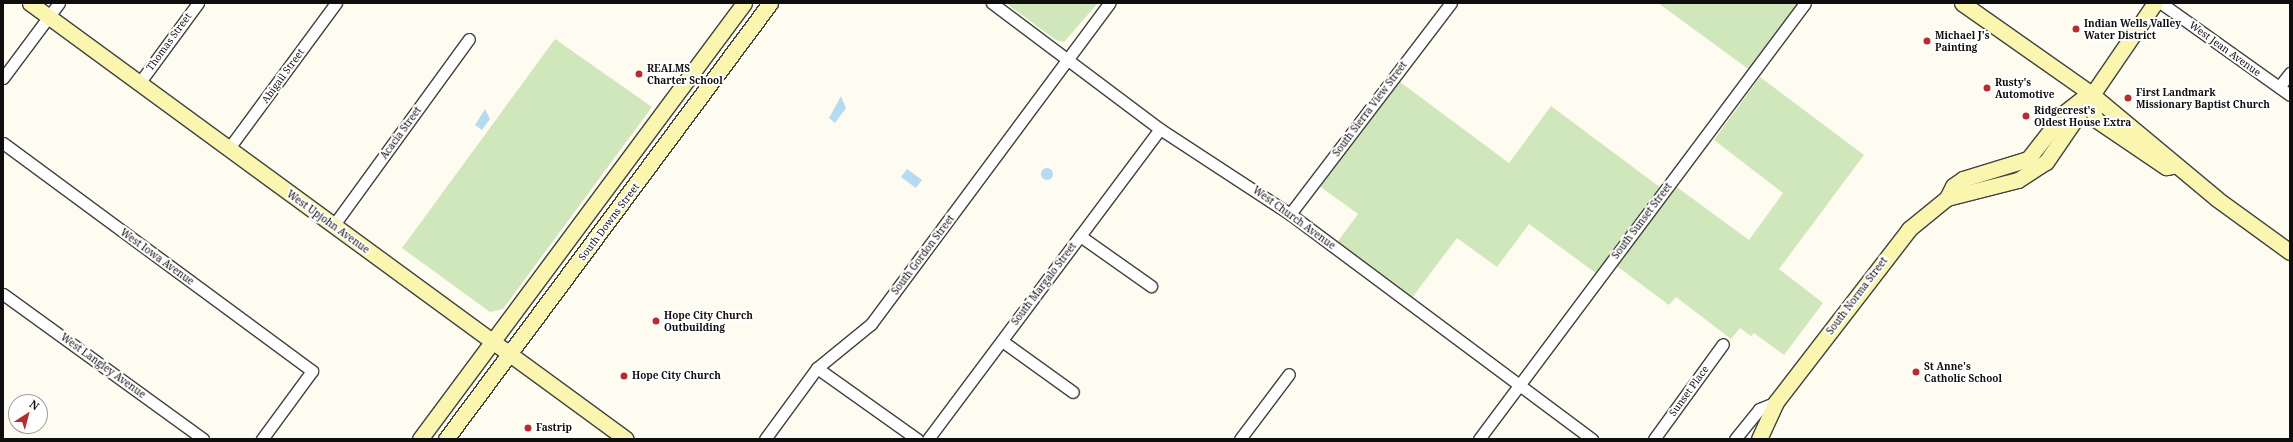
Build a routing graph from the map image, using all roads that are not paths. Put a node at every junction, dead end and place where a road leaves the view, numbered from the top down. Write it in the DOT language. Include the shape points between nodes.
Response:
graph roads {
  1 [pos="30,3"];
  2 [pos="59,3"];
  3 [pos="198,3"];
  4 [pos="336,3"];
  5 [pos="744,3"];
  6 [pos="770,3"];
  7 [pos="992,3"];
  8 [pos="1109,3"];
  9 [pos="1451,3"];
  10 [pos="1805,3"];
  11 [pos="1962,3"];
  12 [pos="2155,3"];
  13 [pos="2161,3"];
  14 [pos="49,17"];
  15 [pos="469,39"];
  16 [pos="1069,59"];
  17 [pos="2290,73"];
  18 [pos="3,78"];
  19 [pos="140,82"];
  20 [pos="2279,88"];
  21 [pos="2090,93"];
  22 [pos="2290,96"];
  23 [pos="1160,129"];
  24 [pos="3,144"];
  25 [pos="229,148"];
  26 [pos="1290,214"];
  27 [pos="333,226"];
  28 [pos="1080,236"];
  29 [pos="2290,252"];
  30 [pos="1151,286"];
  31 [pos="3,294"];
  32 [pos="494,339"];
  33 [pos="1002,340"];
  34 [pos="1723,344"];
  35 [pos="511,354"];
  36 [pos="817,368"];
  37 [pos="1289,374"];
  38 [pos="1521,383"];
  39 [pos="1073,392"];
  40 [pos="1776,402"];
  41 [pos="203,439"];
  42 [pos="262,439"];
  43 [pos="420,439"];
  44 [pos="446,439"];
  45 [pos="626,439"];
  46 [pos="765,439"];
  47 [pos="916,439"];
  48 [pos="928,439"];
  49 [pos="1240,439"];
  50 [pos="1479,439"];
  51 [pos="1592,439"];
  52 [pos="1654,439"];
  53 [pos="1735,439"];
  54 [pos="1759,439"];
  1 -- 14 [label="main road, West Upjohn Avenue"];
  2 -- 14 [label="street"];
  3 -- 19 [label="street, Thomas Street"];
  4 -- 25 [label="street, Abigail Street"];
  5 -- 32 [label="main road"];
  6 -- 35 [label="main road, South Downs Street"];
  7 -- 16 [label="street, West Church Avenue"];
  8 -- 16 [label="street, South Gordon Street"];
  9 -- 26 [label="street, South Sierra View Street"];
  10 -- 38 [label="street, South Sunset Street"];
  11 -- 21 [label="main road"];
  12 -- 21 [label="main road, South Norma Street"];
  13 -- 20 [label="street, West Jean Avenue"];
  14 -- 18 [label="street"];
  14 -- 19 [label="main road, West Upjohn Avenue"];
  15 -- 27 [label="street, Acacia Street"];
  16 -- 23 [label="street, West Church Avenue"];
  16 -- 36 [label="street, South Gordon Street" via="871,324"];
  17 -- 20 [label="street"];
  19 -- 25 [label="main road, West Upjohn Avenue"];
  20 -- 22 [label="street, West Jean Avenue"];
  21 -- 29 [label="main road" via="2095,119 2166,167 2175,166"];
  21 -- 40 [label="main road, South Norma Street" via="2055,152 2029,174 1991,188 1947,198 1924,215 1882,261"];
  23 -- 26 [label="street, West Church Avenue"];
  23 -- 28 [label="street, South Margalo Street"];
  24 -- 42 [label="street, West Iowa Avenue" via="312,371"];
  25 -- 27 [label="main road, West Upjohn Avenue"];
  26 -- 38 [label="street, West Church Avenue"];
  27 -- 32 [label="main road, West Upjohn Avenue"];
  28 -- 30 [label="street"];
  28 -- 33 [label="street, South Margalo Street"];
  31 -- 41 [label="street, West Langley Avenue"];
  32 -- 35 [label="main road, West Upjohn Avenue"];
  32 -- 43 [label="main road"];
  33 -- 39 [label="street"];
  33 -- 48 [label="street, South Margalo Street"];
  34 -- 52 [label="street, Sunset Place"];
  35 -- 44 [label="main road, South Downs Street"];
  35 -- 45 [label="main road, West Upjohn Avenue"];
  36 -- 46 [label="street, South Gordon Street"];
  36 -- 47 [label="street"];
  37 -- 49 [label="street"];
  38 -- 50 [label="street, South Sunset Street"];
  38 -- 51 [label="street, West Church Avenue"];
  40 -- 53 [label="street, South Norma Street" via="1759,409"];
  40 -- 54 [label="main road, South Norma Street" via="1760,430"];
}
